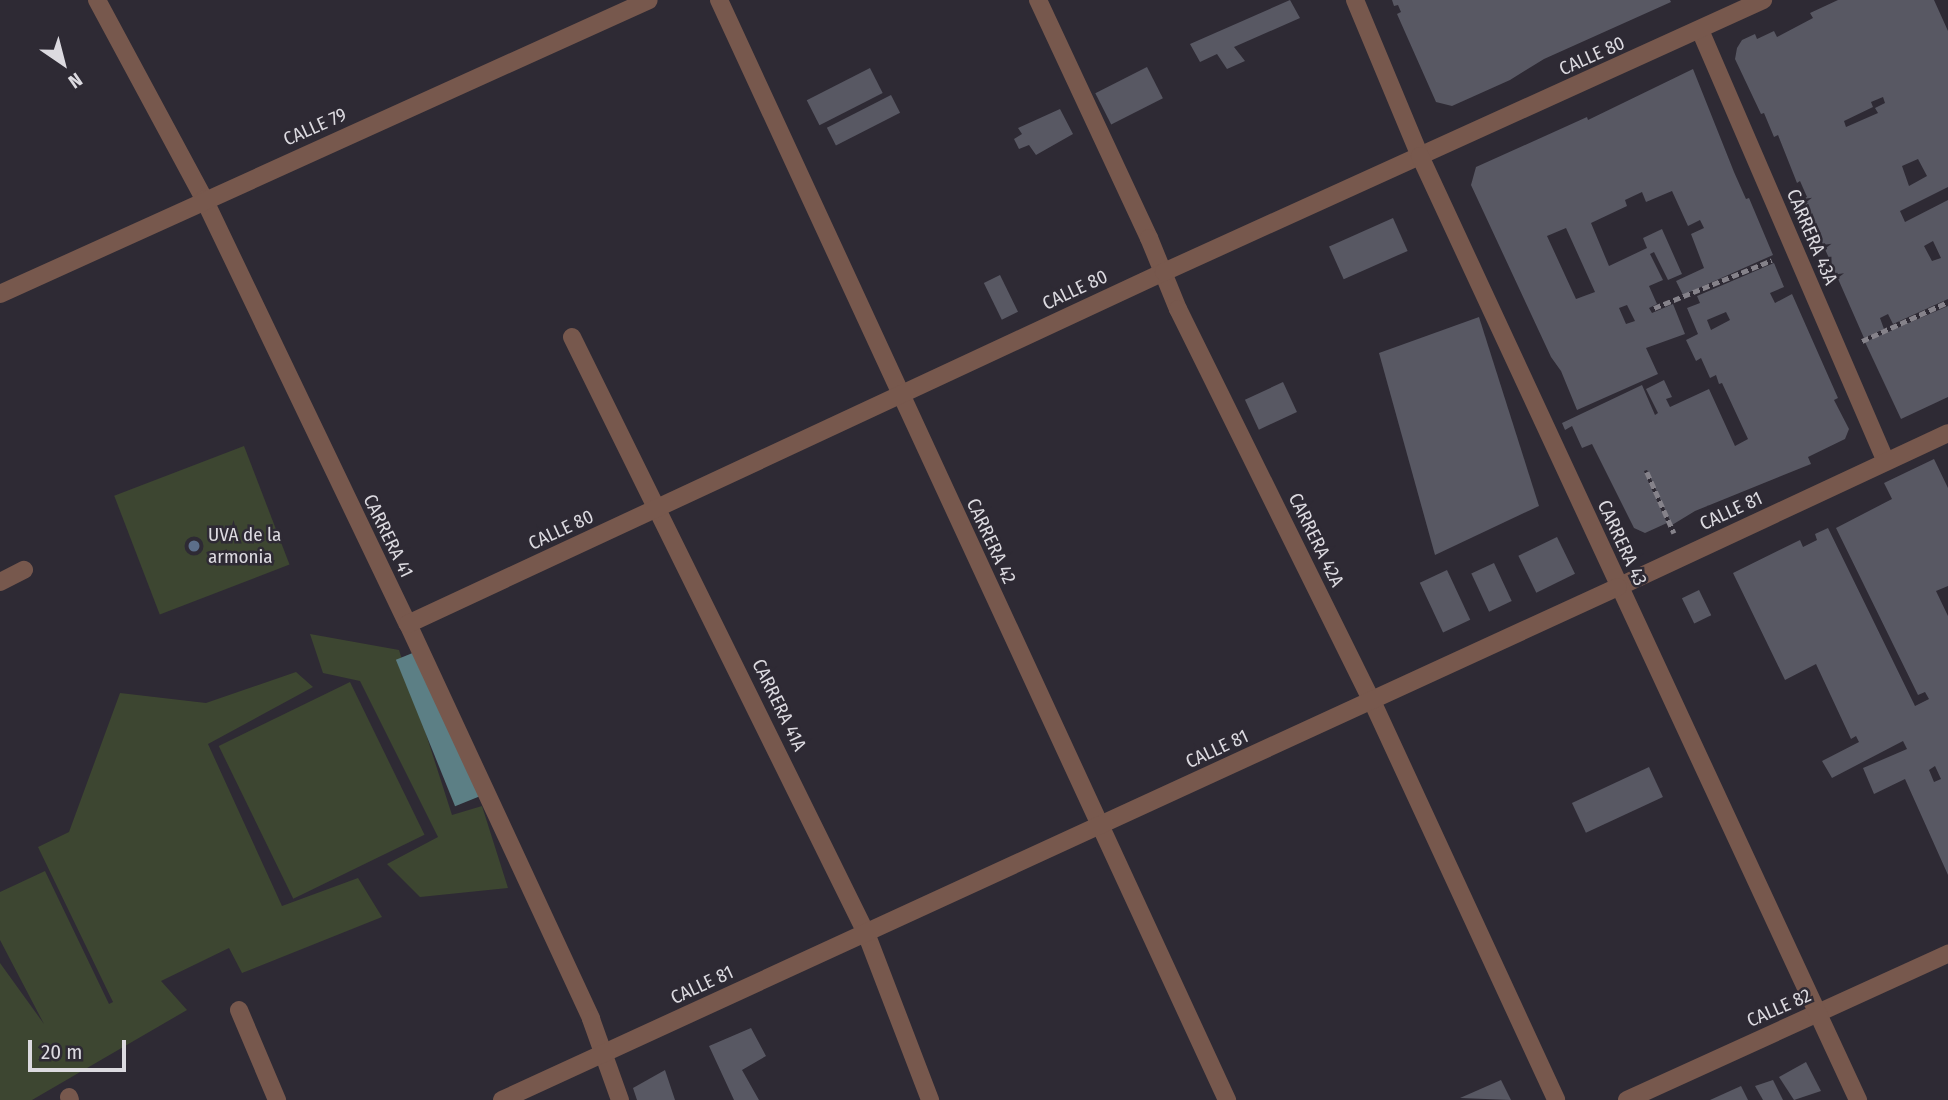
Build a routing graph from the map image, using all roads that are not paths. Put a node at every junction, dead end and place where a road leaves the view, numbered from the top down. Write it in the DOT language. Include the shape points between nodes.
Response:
graph roads {
  1 [pos="97,0"];
  2 [pos="649,0"];
  3 [pos="719,0"];
  4 [pos="1038,0"];
  5 [pos="1355,0"];
  6 [pos="1763,0"];
  7 [pos="1700,30"];
  8 [pos="1420,156"];
  9 [pos="204,200"];
  10 [pos="1164,272"];
  11 [pos="0,294"];
  12 [pos="572,337"];
  13 [pos="900,395"];
  14 [pos="1948,433"];
  15 [pos="1886,461"];
  16 [pos="659,507"];
  17 [pos="24,570"];
  18 [pos="0,582"];
  19 [pos="1619,587"];
  20 [pos="408,624"];
  21 [pos="1372,701"];
  22 [pos="1100,826"];
  23 [pos="866,933"];
  24 [pos="1948,954"];
  25 [pos="239,1010"];
  26 [pos="1818,1013"];
  27 [pos="603,1054"];
  28 [pos="277,1100"];
  29 [pos="502,1100"];
  30 [pos="620,1100"];
  31 [pos="930,1100"];
  32 [pos="1227,1100"];
  33 [pos="1556,1100"];
  34 [pos="1627,1100"];
  35 [pos="1858,1100"];
  1 -- 9 [label="street, CARRERA 41"];
  2 -- 9 [label="street, CALLE 79"];
  3 -- 13 [label="street, CARRERA 42"];
  4 -- 10 [label="street, CARRERA 42A"];
  5 -- 8 [label="street, CARRERA 43"];
  6 -- 7 [label="street, CALLE 80"];
  7 -- 8 [label="street, CALLE 80"];
  7 -- 15 [label="street, CARRERA 43A"];
  8 -- 10 [label="street, CALLE 80"];
  8 -- 19 [label="street, CARRERA 43"];
  9 -- 11 [label="street, CALLE 79"];
  9 -- 20 [label="street, CARRERA 41"];
  10 -- 13 [label="street, CALLE 80"];
  10 -- 21 [label="street, CARRERA 42A" via="1178,309"];
  12 -- 16 [label="street, CARRERA 41A"];
  13 -- 16 [label="street, CALLE 80"];
  13 -- 22 [label="street, CARRERA 42"];
  14 -- 15 [label="street, CALLE 81"];
  15 -- 19 [label="street, CALLE 81"];
  16 -- 20 [label="street, CALLE 80"];
  16 -- 23 [label="street, CARRERA 41A"];
  17 -- 18 [label="street"];
  19 -- 21 [label="street, CALLE 81"];
  19 -- 26 [label="street, CARRERA 43"];
  20 -- 27 [label="street, CARRERA 41" via="586,1007"];
  21 -- 22 [label="street, CALLE 81"];
  21 -- 33 [label="street, CARRERA 42A"];
  22 -- 23 [label="street, CALLE 81"];
  22 -- 32 [label="street, CARRERA 42"];
  23 -- 27 [label="street, CALLE 81"];
  23 -- 31 [label="street, CARRERA 41A"];
  24 -- 26 [label="street, CALLE 82"];
  25 -- 28 [label="street"];
  26 -- 34 [label="street, CALLE 82"];
  26 -- 35 [label="street, CARRERA 43"];
  27 -- 29 [label="street, CALLE 81"];
  27 -- 30 [label="street, CARRERA 41"];
}
